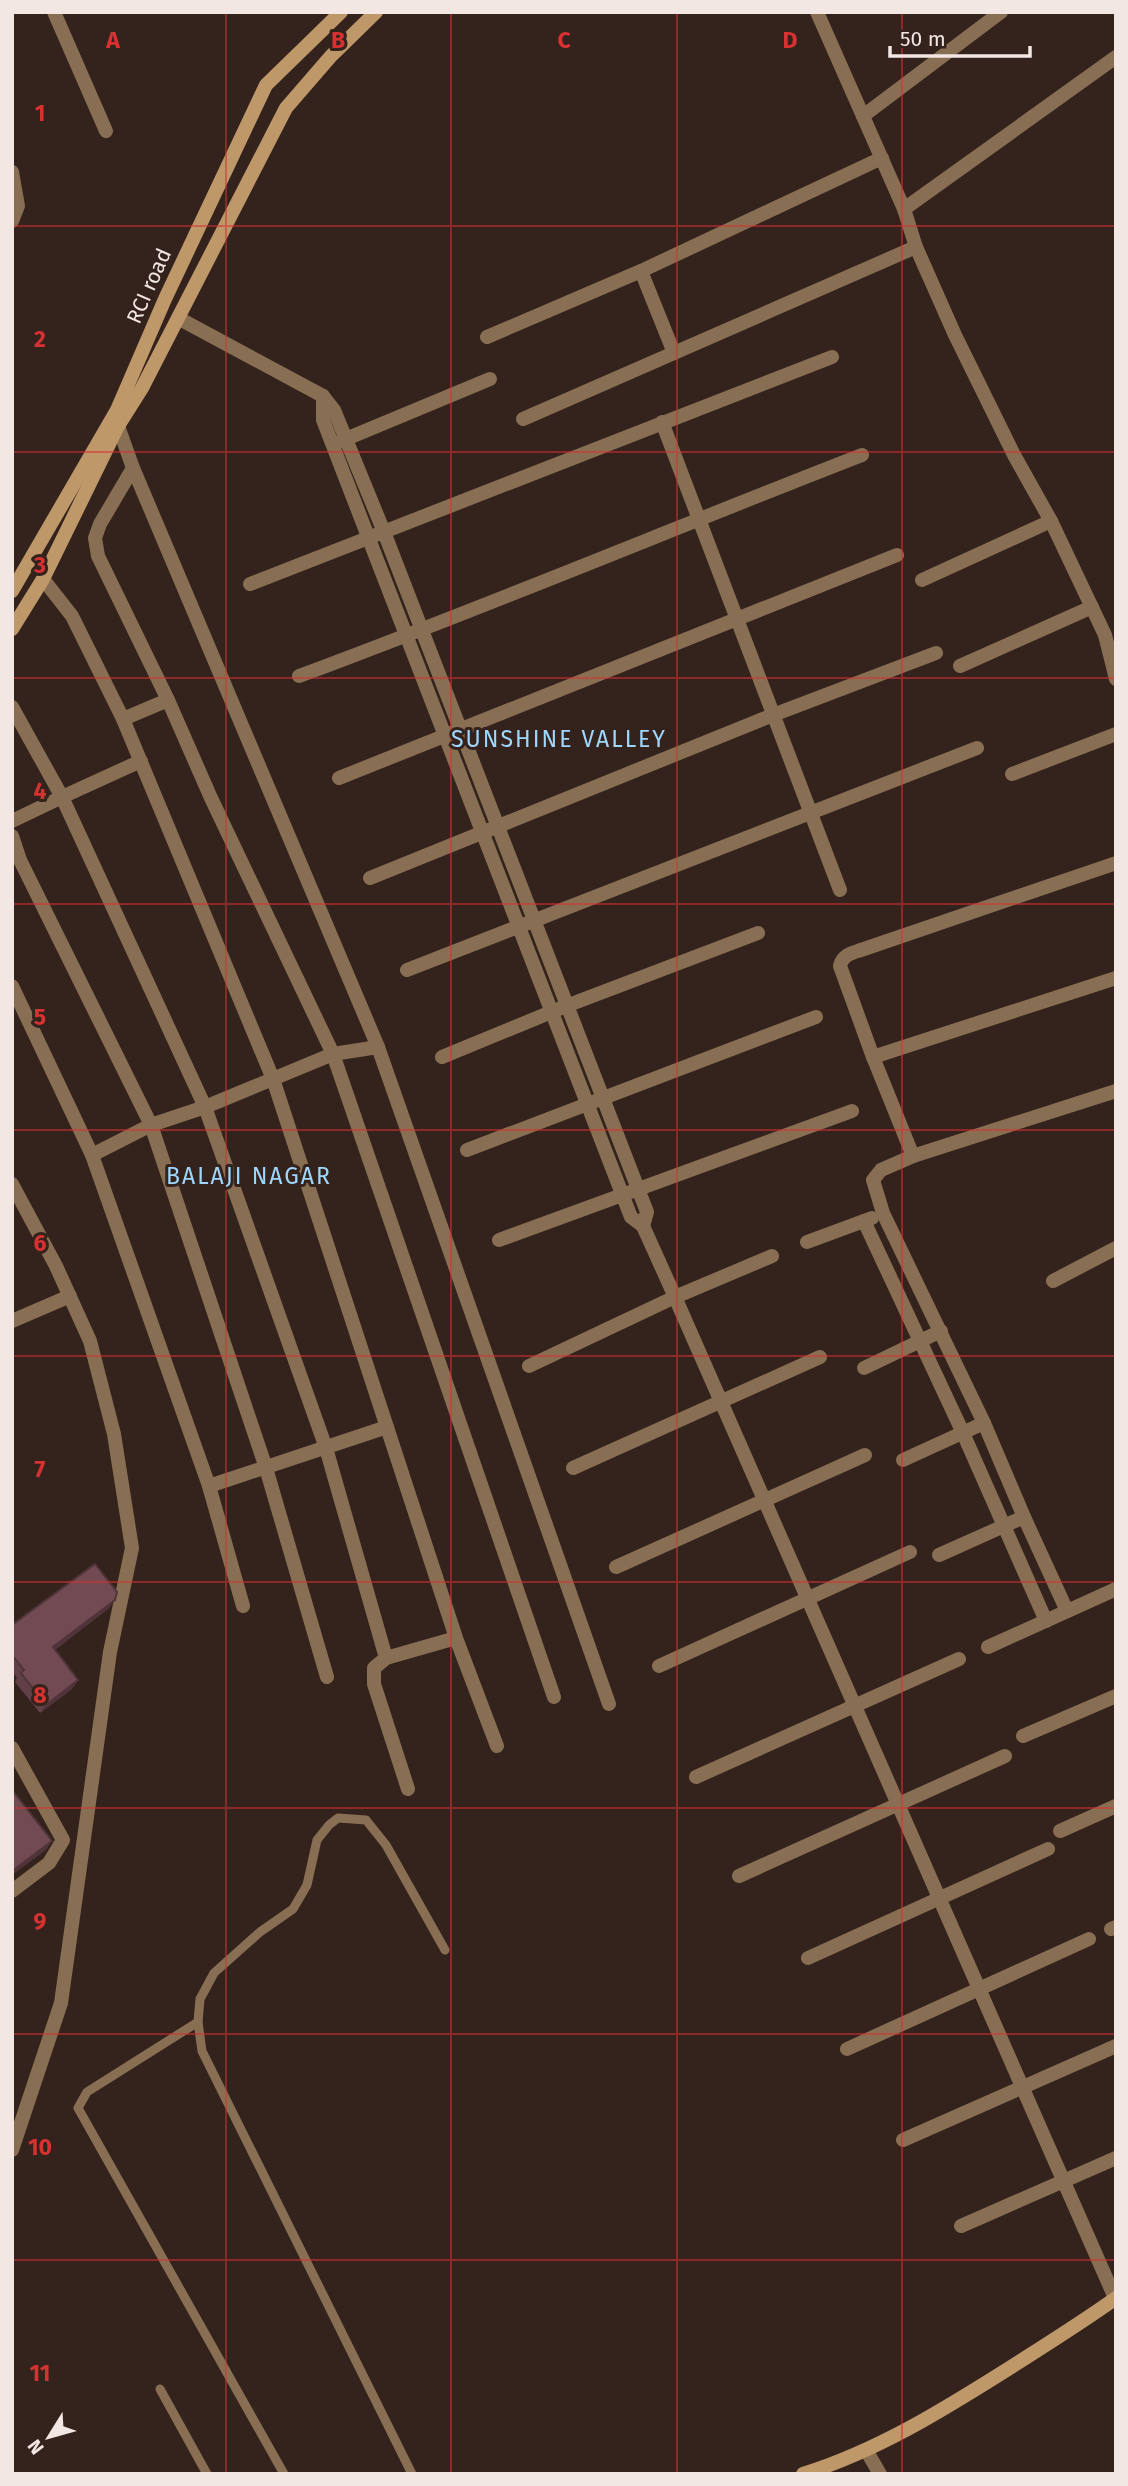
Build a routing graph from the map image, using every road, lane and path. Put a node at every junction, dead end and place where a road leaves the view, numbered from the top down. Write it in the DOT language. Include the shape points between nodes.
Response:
graph roads {
  1 [pos="54,12"];
  2 [pos="341,12"];
  3 [pos="376,12"];
  4 [pos="1001,12"];
  5 [pos="821,14"];
  6 [pos="1116,57"];
  7 [pos="863,116"];
  8 [pos="106,131"];
  9 [pos="882,158"];
  10 [pos="12,172"];
  11 [pos="904,209"];
  12 [pos="12,221"];
  13 [pos="916,247"];
  14 [pos="641,271"];
  15 [pos="178,318"];
  16 [pos="487,337"];
  17 [pos="674,353"];
  18 [pos="832,357"];
  19 [pos="490,379"];
  20 [pos="323,396"];
  21 [pos="523,419"];
  22 [pos="662,422"];
  23 [pos="118,426"];
  24 [pos="347,438"];
  25 [pos="333,444"];
  26 [pos="862,455"];
  27 [pos="133,468"];
  28 [pos="700,518"];
  29 [pos="1051,521"];
  30 [pos="377,535"];
  31 [pos="897,555"];
  32 [pos="43,579"];
  33 [pos="922,580"];
  34 [pos="250,584"];
  35 [pos="12,591"];
  36 [pos="1092,607"];
  37 [pos="738,617"];
  38 [pos="12,629"];
  39 [pos="421,631"];
  40 [pos="1110,633"];
  41 [pos="407,636"];
  42 [pos="936,653"];
  43 [pos="960,666"];
  44 [pos="299,676"];
  45 [pos="1116,679"];
  46 [pos="169,700"];
  47 [pos="12,707"];
  48 [pos="773,715"];
  49 [pos="123,719"];
  50 [pos="460,730"];
  51 [pos="1116,734"];
  52 [pos="445,736"];
  53 [pos="978,748"];
  54 [pos="141,761"];
  55 [pos="1013,774"];
  56 [pos="339,778"];
  57 [pos="62,797"];
  58 [pos="810,812"];
  59 [pos="12,821"];
  60 [pos="496,826"];
  61 [pos="482,832"];
  62 [pos="12,836"];
  63 [pos="16,862"];
  64 [pos="1116,863"];
  65 [pos="370,878"];
  66 [pos="841,890"];
  67 [pos="533,921"];
  68 [pos="518,927"];
  69 [pos="758,933"];
  70 [pos="407,970"];
  71 [pos="1116,978"];
  72 [pos="12,986"];
  73 [pos="566,1006"];
  74 [pos="552,1011"];
  75 [pos="816,1017"];
  76 [pos="377,1047"];
  77 [pos="332,1054"];
  78 [pos="442,1057"];
  79 [pos="873,1057"];
  80 [pos="273,1079"];
  81 [pos="1116,1091"];
  82 [pos="603,1100"];
  83 [pos="588,1106"];
  84 [pos="205,1107"];
  85 [pos="852,1111"];
  86 [pos="151,1125"];
  87 [pos="467,1150"];
  88 [pos="92,1155"];
  89 [pos="913,1156"];
  90 [pos="12,1184"];
  91 [pos="630,1192"];
  92 [pos="883,1213"];
  93 [pos="864,1220"];
  94 [pos="499,1240"];
  95 [pos="807,1242"];
  96 [pos="1116,1248"];
  97 [pos="772,1256"];
  98 [pos="1052,1281"];
  99 [pos="70,1296"];
  100 [pos="675,1297"];
  101 [pos="12,1321"];
  102 [pos="941,1331"];
  103 [pos="920,1341"];
  104 [pos="820,1357"];
  105 [pos="528,1366"];
  106 [pos="864,1368"];
  107 [pos="722,1402"];
  108 [pos="984,1423"];
  109 [pos="387,1427"];
  110 [pos="962,1433"];
  111 [pos="326,1448"];
  112 [pos="865,1455"];
  113 [pos="903,1460"];
  114 [pos="266,1468"];
  115 [pos="573,1468"];
  116 [pos="209,1486"];
  117 [pos="765,1501"];
  118 [pos="1024,1517"];
  119 [pos="1002,1527"];
  120 [pos="910,1552"];
  121 [pos="939,1555"];
  122 [pos="616,1567"];
  123 [pos="1116,1590"];
  124 [pos="808,1599"];
  125 [pos="243,1606"];
  126 [pos="1067,1611"];
  127 [pos="1046,1621"];
  128 [pos="457,1638"];
  129 [pos="988,1647"];
  130 [pos="386,1658"];
  131 [pos="959,1659"];
  132 [pos="659,1666"];
  133 [pos="327,1677"];
  134 [pos="1116,1696"];
  135 [pos="554,1697"];
  136 [pos="609,1704"];
  137 [pos="856,1707"];
  138 [pos="1023,1736"];
  139 [pos="497,1746"];
  140 [pos="14,1756"];
  141 [pos="1005,1756"];
  142 [pos="696,1777"];
  143 [pos="408,1789"];
  144 [pos="898,1804"];
  145 [pos="1116,1807"];
  146 [pos="1060,1831"];
  147 [pos="1048,1849"];
  148 [pos="739,1876"];
  149 [pos="12,1891"];
  150 [pos="940,1899"];
  151 [pos="1090,1939"];
  152 [pos="445,1950"];
  153 [pos="808,1958"];
  154 [pos="980,1990"];
  155 [pos="198,2022"];
  156 [pos="1116,2046"];
  157 [pos="847,2049"];
  158 [pos="1023,2088"];
  159 [pos="903,2140"];
  160 [pos="12,2150"];
  161 [pos="1116,2158"];
  162 [pos="1064,2181"];
  163 [pos="961,2226"];
  164 [pos="1116,2298"];
  165 [pos="160,2389"];
  166 [pos="866,2450"];
  167 [pos="208,2474"];
  168 [pos="284,2474"];
  169 [pos="412,2474"];
  170 [pos="803,2474"];
  171 [pos="880,2474"];
  1 -- 8 [label="street"];
  2 -- 35 [label="main road, RCI road" via="266,85 117,410"];
  3 -- 15 [label="main road" via="286,108"];
  4 -- 7 [label="street"];
  5 -- 7 [label="street"];
  6 -- 11 [label="street"];
  7 -- 9 [label="street"];
  9 -- 11 [label="street"];
  9 -- 14 [label="street"];
  10 -- 12 [label="street" via="18,206"];
  11 -- 13 [label="street"];
  13 -- 17 [label="street"];
  13 -- 29 [label="street" via="954,335"];
  14 -- 16 [label="street"];
  14 -- 17 [label="street"];
  15 -- 20 [label="street"];
  15 -- 23 [label="main road"];
  17 -- 21 [label="street"];
  18 -- 22 [label="street"];
  19 -- 24 [label="street"];
  20 -- 24 [label="street"];
  20 -- 25 [label="street" via="323,420"];
  22 -- 28 [label="street"];
  22 -- 30 [label="street"];
  23 -- 27 [label="street"];
  23 -- 32 [label="main road"];
  24 -- 25 [label="street"];
  24 -- 30 [label="street"];
  25 -- 30 [label="street"];
  26 -- 28 [label="street"];
  27 -- 46 [label="street" via="100,524 94,545"];
  27 -- 76 [label="street"];
  28 -- 37 [label="street"];
  28 -- 39 [label="street"];
  29 -- 33 [label="street"];
  29 -- 36 [label="street"];
  30 -- 34 [label="street"];
  30 -- 39 [label="street"];
  30 -- 41 [label="street"];
  31 -- 37 [label="street"];
  32 -- 38 [label="main road"];
  32 -- 49 [label="street" via="72,616"];
  36 -- 40 [label="street"];
  36 -- 43 [label="street"];
  37 -- 48 [label="street"];
  37 -- 50 [label="street"];
  39 -- 41 [label="street"];
  39 -- 50 [label="street"];
  40 -- 45 [label="street"];
  41 -- 44 [label="street"];
  41 -- 52 [label="street"];
  42 -- 48 [label="street"];
  46 -- 49 [label="street"];
  46 -- 77 [label="street"];
  47 -- 57 [label="street"];
  48 -- 58 [label="street"];
  48 -- 60 [label="street"];
  49 -- 54 [label="street"];
  50 -- 52 [label="street"];
  50 -- 60 [label="street"];
  51 -- 55 [label="street"];
  52 -- 56 [label="street"];
  52 -- 61 [label="street"];
  53 -- 58 [label="street"];
  54 -- 57 [label="street"];
  54 -- 80 [label="street"];
  57 -- 59 [label="street"];
  57 -- 84 [label="street"];
  58 -- 66 [label="street"];
  58 -- 67 [label="street"];
  60 -- 61 [label="street"];
  60 -- 67 [label="street"];
  61 -- 65 [label="street"];
  61 -- 68 [label="street"];
  62 -- 63 [label="street"];
  63 -- 86 [label="street"];
  64 -- 79 [label="street" via="843,958 840,966"];
  67 -- 68 [label="street"];
  67 -- 73 [label="street"];
  68 -- 70 [label="street"];
  68 -- 74 [label="street"];
  69 -- 73 [label="street"];
  71 -- 79 [label="street"];
  72 -- 88 [label="street"];
  73 -- 74 [label="street"];
  73 -- 82 [label="street"];
  74 -- 78 [label="street"];
  74 -- 83 [label="street"];
  75 -- 82 [label="street"];
  76 -- 77 [label="street"];
  76 -- 136 [label="street"];
  77 -- 80 [label="street"];
  77 -- 135 [label="street"];
  79 -- 89 [label="street"];
  80 -- 84 [label="street"];
  80 -- 109 [label="street"];
  81 -- 89 [label="street"];
  82 -- 83 [label="street"];
  82 -- 91 [label="street"];
  83 -- 87 [label="street"];
  83 -- 91 [label="street"];
  84 -- 86 [label="street"];
  84 -- 111 [label="street"];
  85 -- 91 [label="street"];
  86 -- 88 [label="street"];
  86 -- 114 [label="street"];
  88 -- 116 [label="street"];
  89 -- 92 [label="street" via="881,1170 873,1180"];
  90 -- 99 [label="street"];
  91 -- 94 [label="street"];
  91 -- 100 [label="street" via="647,1212 643,1226"];
  92 -- 93 [label="street"];
  92 -- 102 [label="street"];
  93 -- 95 [label="street"];
  93 -- 103 [label="street"];
  96 -- 98 [label="street"];
  97 -- 100 [label="street"];
  99 -- 101 [label="street"];
  99 -- 160 [label="street" via="90,1340 114,1434 132,1548 110,1652 61,2003"];
  100 -- 105 [label="street"];
  100 -- 107 [label="street"];
  102 -- 103 [label="street"];
  102 -- 108 [label="street"];
  103 -- 106 [label="street"];
  103 -- 110 [label="street"];
  104 -- 107 [label="street"];
  107 -- 115 [label="street"];
  107 -- 117 [label="street"];
  108 -- 110 [label="street"];
  108 -- 118 [label="street"];
  109 -- 111 [label="street"];
  109 -- 128 [label="street"];
  110 -- 113 [label="street"];
  110 -- 119 [label="street"];
  111 -- 114 [label="street"];
  111 -- 130 [label="street"];
  112 -- 117 [label="street"];
  114 -- 116 [label="street"];
  114 -- 133 [label="street"];
  116 -- 125 [label="street"];
  117 -- 122 [label="street"];
  117 -- 124 [label="street"];
  118 -- 119 [label="street"];
  118 -- 126 [label="street"];
  119 -- 121 [label="street"];
  119 -- 127 [label="street"];
  120 -- 124 [label="street"];
  123 -- 126 [label="street"];
  124 -- 132 [label="street"];
  124 -- 137 [label="street"];
  126 -- 127 [label="street"];
  127 -- 129 [label="street"];
  128 -- 130 [label="street"];
  128 -- 139 [label="street"];
  130 -- 143 [label="street" via="374,1668 374,1684"];
  131 -- 137 [label="street"];
  134 -- 138 [label="street"];
  137 -- 142 [label="street"];
  137 -- 144 [label="street"];
  140 -- 149 [label="street" via="62,1840 49,1863"];
  141 -- 144 [label="street"];
  144 -- 148 [label="street"];
  144 -- 150 [label="street"];
  145 -- 146 [label="street"];
  147 -- 150 [label="street"];
  150 -- 153 [label="street"];
  150 -- 154 [label="street"];
  151 -- 154 [label="street"];
  152 -- 155 [label="lane" via="386,1845 366,1820 338,1818 317,1840 307,1885 293,1909 214,1973 200,1999"];
  154 -- 157 [label="street"];
  154 -- 158 [label="street"];
  155 -- 168 [label="lane" via="87,2092 78,2108"];
  155 -- 169 [label="lane" via="202,2051"];
  156 -- 158 [label="street"];
  158 -- 159 [label="street"];
  158 -- 162 [label="street"];
  161 -- 162 [label="street"];
  162 -- 163 [label="street"];
  162 -- 164 [label="street"];
  164 -- 166 [label="main road" via="950,2405"];
  165 -- 167 [label="lane"];
  166 -- 170 [label="main road"];
  166 -- 171 [label="street"];
}
